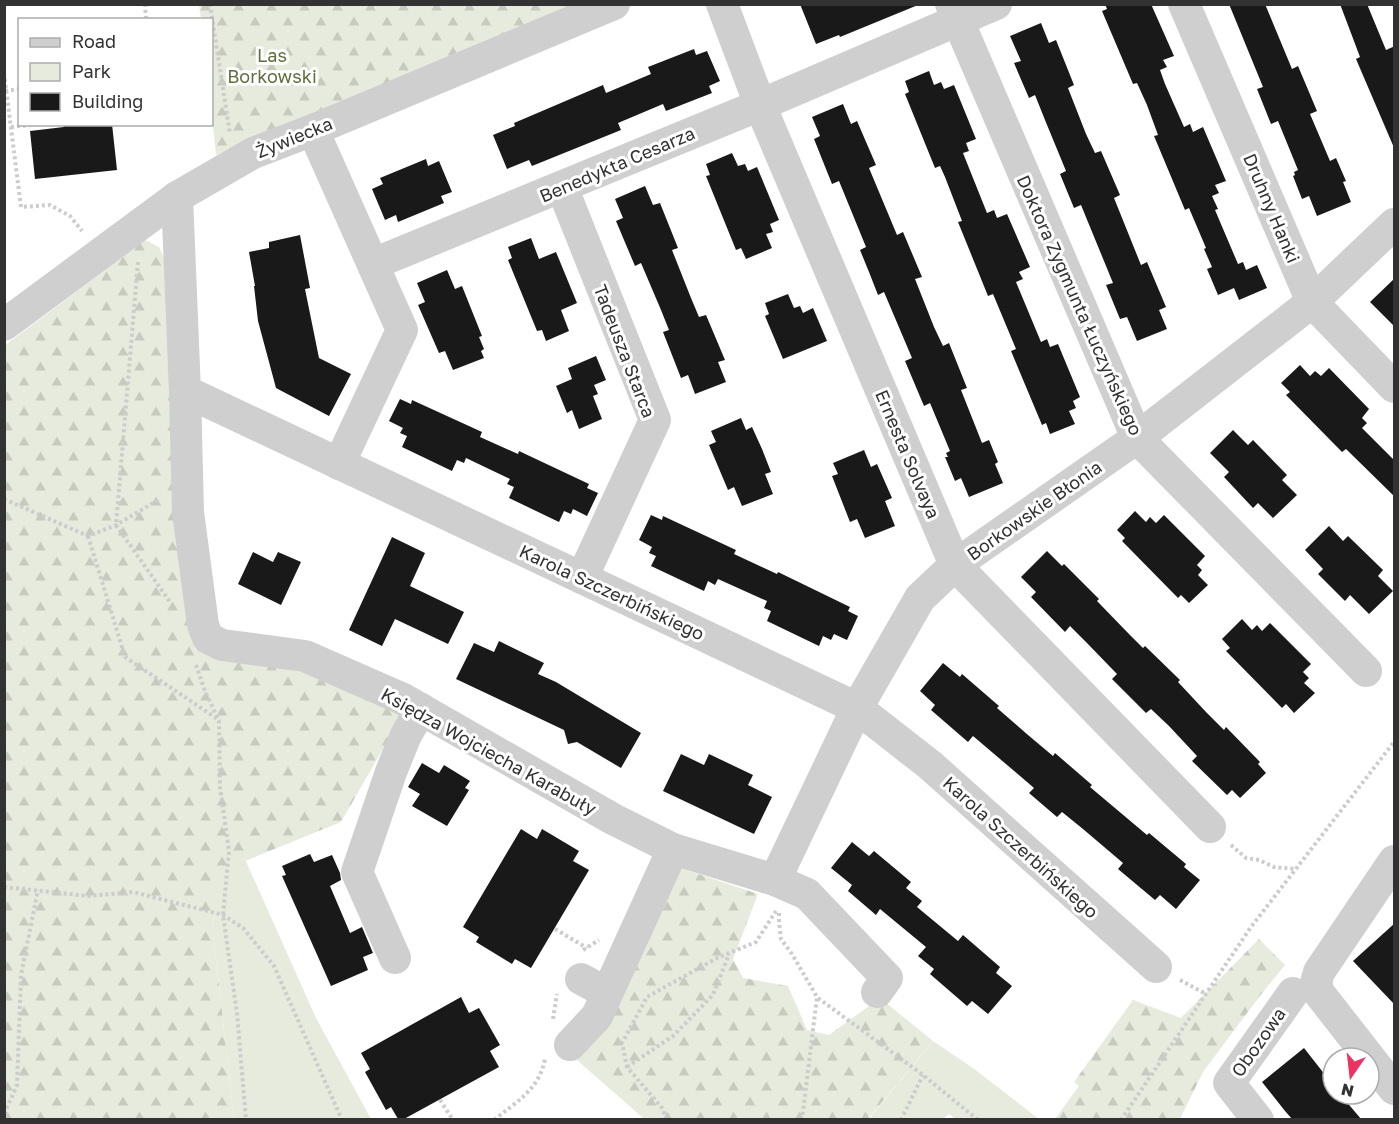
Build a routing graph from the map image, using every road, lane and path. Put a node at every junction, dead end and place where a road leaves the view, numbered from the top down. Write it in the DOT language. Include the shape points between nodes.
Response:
graph roads {
  1 [pos="614,4"];
  2 [pos="722,4"];
  3 [pos="996,4"];
  4 [pos="1184,4"];
  5 [pos="954,12"];
  6 [pos="213,23"];
  7 [pos="4,73"];
  8 [pos="760,105"];
  9 [pos="21,126"];
  10 [pos="11,127"];
  11 [pos="313,130"];
  12 [pos="235,164"];
  13 [pos="562,187"];
  14 [pos="177,197"];
  15 [pos="1395,224"];
  16 [pos="88,238"];
  17 [pos="139,252"];
  18 [pos="373,264"];
  19 [pos="1312,302"];
  20 [pos="4,325"];
  21 [pos="1395,387"];
  22 [pos="185,391"];
  23 [pos="1137,438"];
  24 [pos="339,464"];
  25 [pos="188,492"];
  26 [pos="4,499"];
  27 [pos="116,525"];
  28 [pos="88,536"];
  29 [pos="955,565"];
  30 [pos="582,578"];
  31 [pos="175,609"];
  32 [pos="194,660"];
  33 [pos="1366,671"];
  34 [pos="857,708"];
  35 [pos="421,709"];
  36 [pos="219,721"];
  37 [pos="1395,742"];
  38 [pos="1210,827"];
  39 [pos="673,849"];
  40 [pos="1395,861"];
  41 [pos="1296,869"];
  42 [pos="775,880"];
  43 [pos="4,887"];
  44 [pos="38,890"];
  45 [pos="224,915"];
  46 [pos="555,929"];
  47 [pos="587,948"];
  48 [pos="729,953"];
  49 [pos="395,958"];
  50 [pos="1156,967"];
  51 [pos="877,992"];
  52 [pos="1293,993"];
  53 [pos="817,997"];
  54 [pos="570,1045"];
  55 [pos="627,1067"];
  56 [pos="922,1076"];
  57 [pos="1395,1089"];
  58 [pos="440,1100"];
  59 [pos="4,1114"];
  60 [pos="246,1119"];
  61 [pos="342,1119"];
  62 [pos="453,1119"];
  63 [pos="666,1119"];
  64 [pos="801,1119"];
  65 [pos="901,1119"];
  66 [pos="978,1119"];
  67 [pos="1121,1119"];
  68 [pos="1258,1119"];
  1 -- 11 [label="street, Żywiecka"];
  2 -- 8 [label="street, Ernesta Solvaya"];
  3 -- 5 [label="street, Benedykta Cesarza"];
  4 -- 19 [label="street, Druhny Hanki"];
  5 -- 8 [label="street, Benedykta Cesarza"];
  5 -- 23 [label="street, Doktora Zygmunta Łuczyńskiego"];
  6 -- 12 [label="path"];
  7 -- 10 [label="path"];
  8 -- 13 [label="street, Benedykta Cesarza"];
  8 -- 29 [label="street, Ernesta Solvaya"];
  9 -- 10 [label="path"];
  10 -- 16 [label="path" via="21,207 50,205 70,216"];
  11 -- 12 [label="street, Żywiecka"];
  11 -- 18 [label="street"];
  12 -- 14 [label="street, Żywiecka"];
  13 -- 18 [label="street, Benedykta Cesarza"];
  13 -- 30 [label="street, Tadeusza Starca" via="655,420"];
  14 -- 20 [label="street, Żywiecka"];
  14 -- 22 [label="street"];
  15 -- 19 [label="street, Borkowskie Błonia"];
  17 -- 27 [label="path"];
  18 -- 24 [label="street" via="402,330"];
  19 -- 21 [label="street, Druhny Hanki"];
  19 -- 23 [label="street, Borkowskie Błonia"];
  22 -- 24 [label="street, Karola Szczerbińskiego"];
  22 -- 25 [label="street, Księdza Wojciecha Karabuły"];
  23 -- 29 [label="street, Borkowskie Błonia"];
  23 -- 33 [label="street, Doktora Zygmunta Łuczyńskiego"];
  24 -- 30 [label="street, Karola Szczerbińskiego"];
  25 -- 27 [label="path" via="171,493"];
  25 -- 35 [label="street, Księdza Wojciecha Karabuły" via="203,625 208,638 222,645 305,656"];
  26 -- 28 [label="path"];
  27 -- 28 [label="path"];
  27 -- 31 [label="path"];
  28 -- 36 [label="path" via="125,657"];
  29 -- 34 [label="street, Borkowskie Błonia" via="920,598"];
  29 -- 38 [label="street, Ernesta Solvaya"];
  30 -- 34 [label="street, Karola Szczerbińskiego"];
  32 -- 36 [label="path"];
  34 -- 42 [label="street, Borkowskie Błonia"];
  34 -- 50 [label="street, Karola Szczerbińskiego" via="930,765"];
  35 -- 39 [label="street, Księdza Wojciecha Karabuły"];
  35 -- 49 [label="street" via="391,771 357,872"];
  36 -- 45 [label="path" via="220,788 229,851"];
  37 -- 41 [label="path"];
  38 -- 41 [label="path" via="1246,858"];
  39 -- 42 [label="street, Księdza Wojciecha Karabuły"];
  39 -- 54 [label="street" via="594,986 597,1016"];
  40 -- 57 [label="street" via="1316,982 1319,993"];
  41 -- 67 [label="path" via="1251,927"];
  42 -- 51 [label="street, Księdza Wojciecha Karabuły" via="807,894 887,978"];
  43 -- 44 [label="path"];
  44 -- 45 [label="path" via="88,896 133,892"];
  44 -- 59 [label="path" via="21,975 17,1085"];
  45 -- 60 [label="path"];
  45 -- 61 [label="path" via="243,928 274,966"];
  46 -- 47 [label="path"];
  48 -- 53 [label="path" via="756,942 780,905 781,939"];
  48 -- 55 [label="path" via="713,995 673,1036"];
  48 -- 55 [label="path" via="646,997 622,1043"];
  52 -- 68 [label="street, Obozowa" via="1229,1083"];
  53 -- 56 [label="path"];
  53 -- 64 [label="path"];
  55 -- 63 [label="path" via="663,1109"];
  56 -- 65 [label="path"];
  56 -- 66 [label="path"];
  58 -- 62 [label="path"];
}
